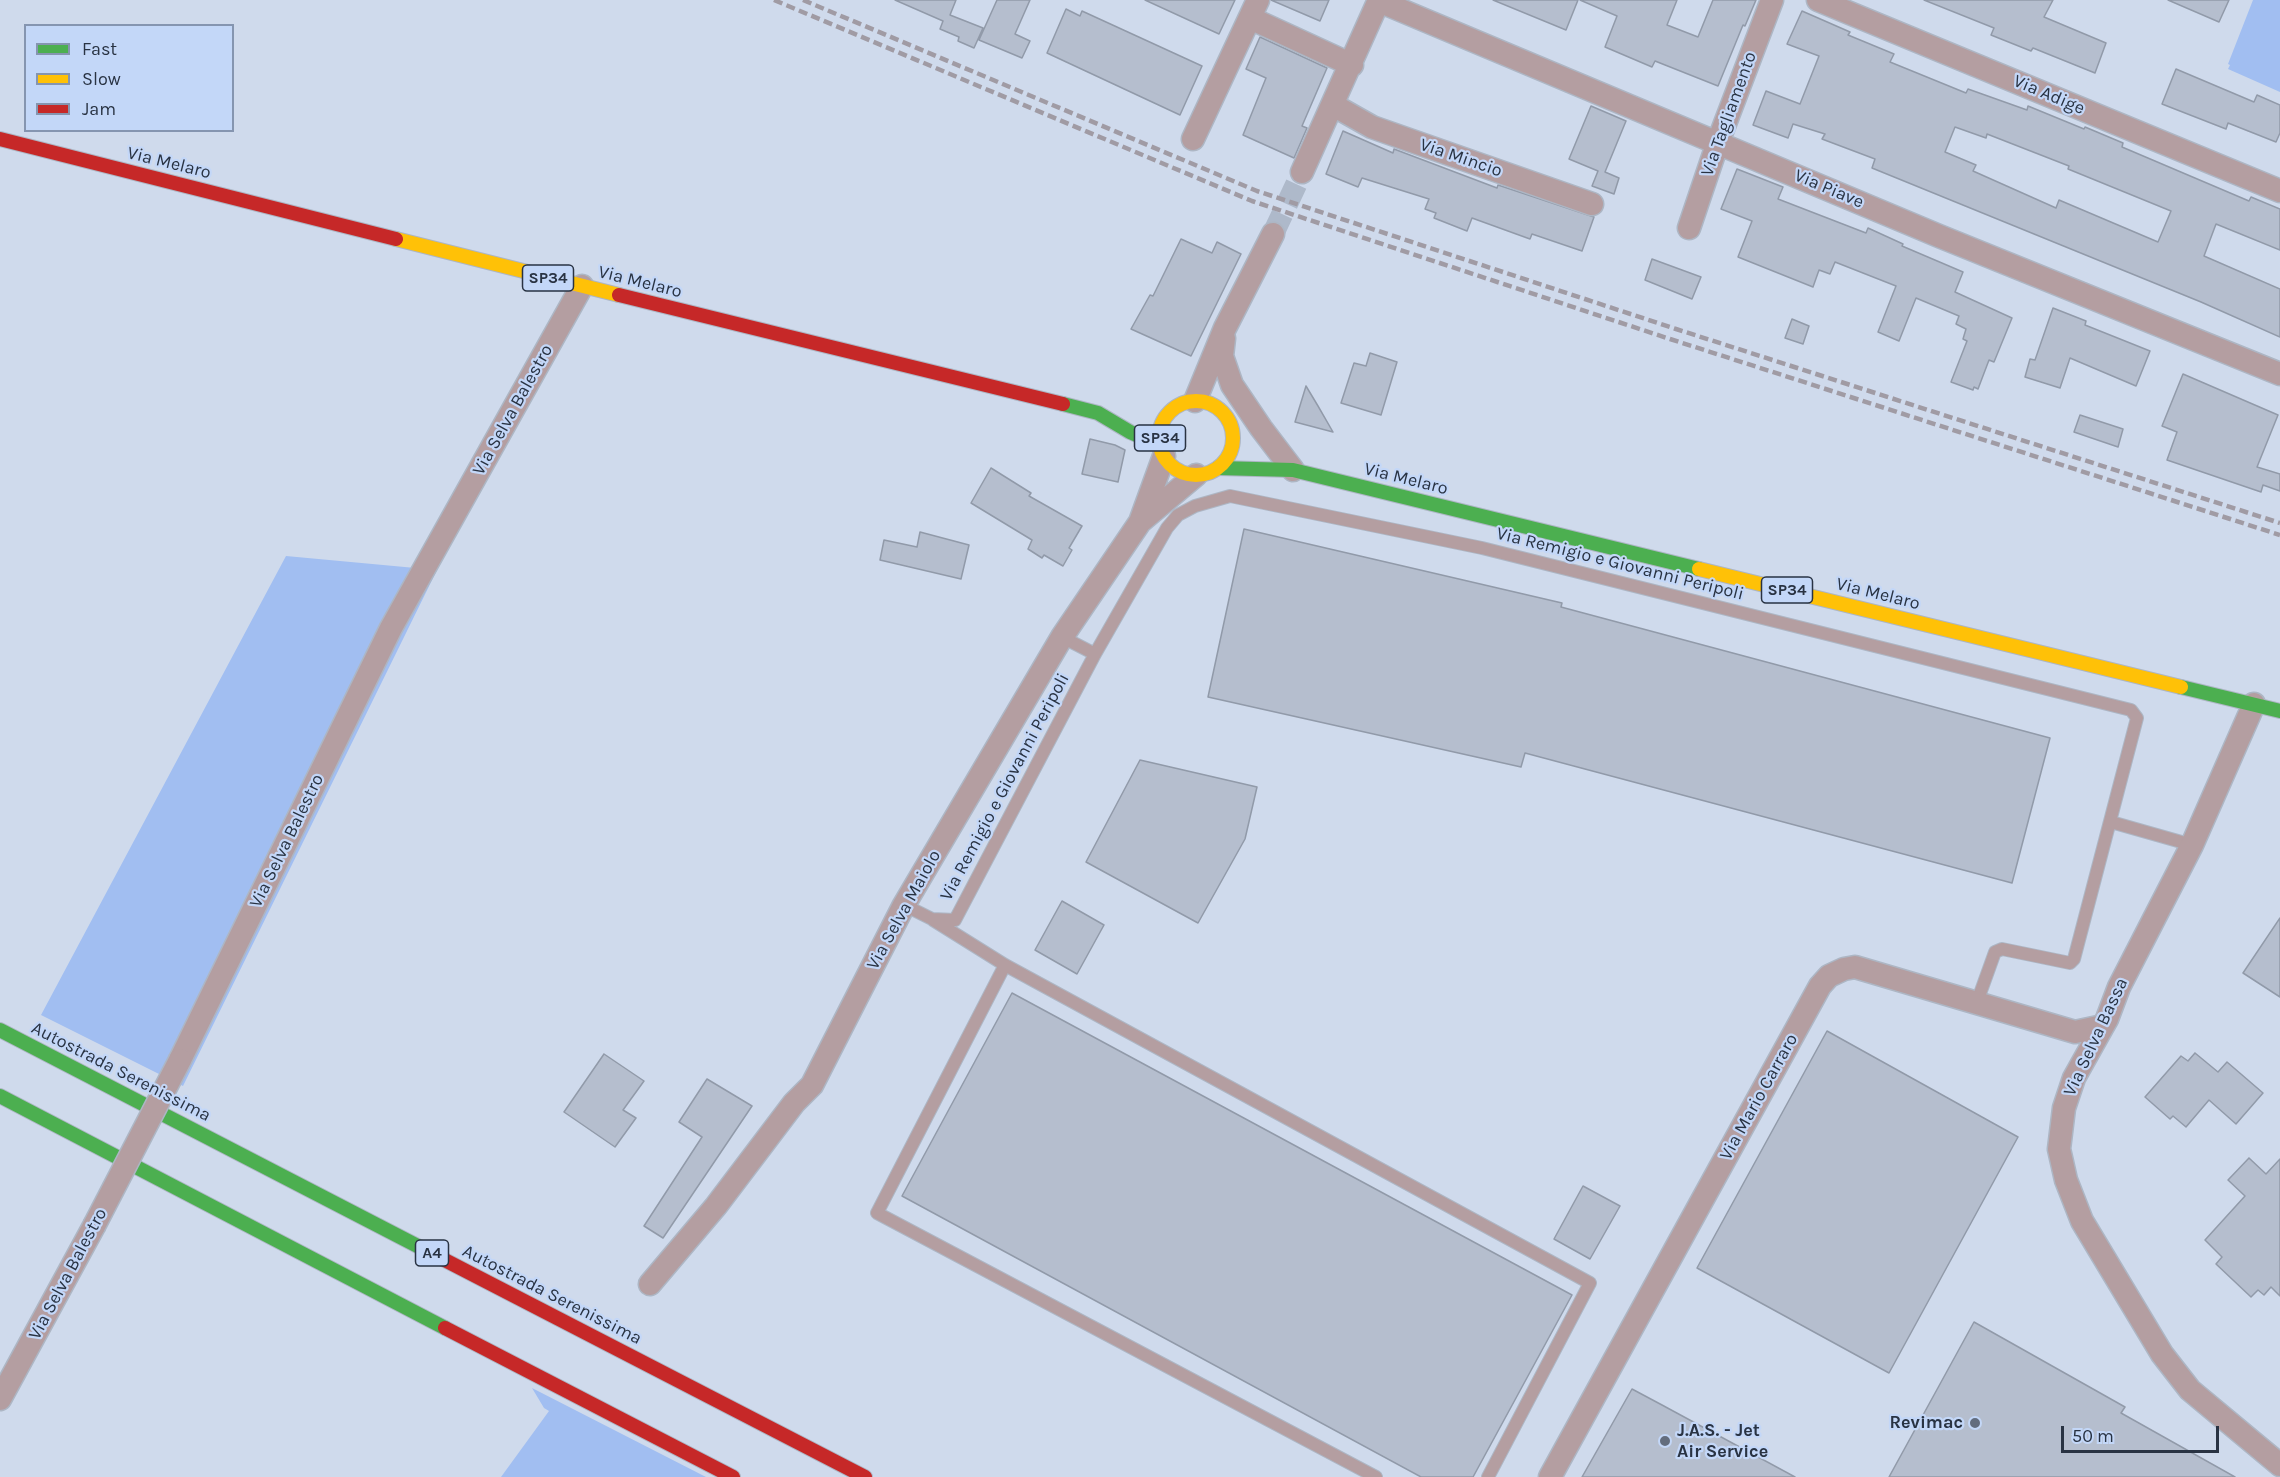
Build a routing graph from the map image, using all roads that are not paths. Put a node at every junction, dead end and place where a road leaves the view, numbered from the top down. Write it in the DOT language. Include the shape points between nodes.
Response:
graph roads {
  1 [pos="1772,0"];
  2 [pos="1818,0"];
  3 [pos="1379,1"];
  4 [pos="1254,9"];
  5 [pos="1352,65"];
  6 [pos="1333,105"];
  7 [pos="0,139"];
  8 [pos="1193,139"];
  9 [pos="1718,142"];
  10 [pos="1302,172"];
  11 [pos="2280,191"];
  12 [pos="1592,204"];
  13 [pos="1689,228"];
  14 [pos="1273,234"];
  15 [pos="582,286"];
  16 [pos="1225,328"];
  17 [pos="2280,374"];
  18 [pos="1195,401"];
  19 [pos="1125,412"];
  20 [pos="1098,413"];
  21 [pos="1227,417"];
  22 [pos="1247,440"];
  23 [pos="1162,450"];
  24 [pos="1264,453"];
  25 [pos="1218,468"];
  26 [pos="1293,471"];
  27 [pos="1196,475"];
  28 [pos="1140,522"];
  29 [pos="1062,637"];
  30 [pos="1095,654"];
  31 [pos="2254,704"];
  32 [pos="2280,711"];
  33 [pos="2111,822"];
  34 [pos="2192,845"];
  35 [pos="904,905"];
  36 [pos="932,919"];
  37 [pos="1005,965"];
  38 [pos="1977,1002"];
  39 [pos="2107,1019"];
  40 [pos="0,1030"];
  41 [pos="0,1096"];
  42 [pos="650,1284"];
  43 [pos="0,1399"];
  44 [pos="2280,1465"];
  45 [pos="733,1477"];
  46 [pos="865,1477"];
  47 [pos="1376,1477"];
  48 [pos="1488,1477"];
  49 [pos="1550,1477"];
  1 -- 9 [label="street, Via Tagliamento"];
  2 -- 11 [label="street, Via Adige"];
  3 -- 5 [label="street"];
  3 -- 9 [label="street, Via Piave"];
  4 -- 5 [label="street"];
  4 -- 8 [label="street"];
  5 -- 6 [label="street"];
  6 -- 10 [label="street"];
  6 -- 12 [label="street, Via Mincio" via="1372,127"];
  7 -- 15 [label="main road, Via Melaro / SP34"];
  9 -- 13 [label="street, Via Tagliamento"];
  9 -- 17 [label="street, Via Piave"];
  14 -- 16 [label="street"];
  15 -- 20 [label="main road, Via Melaro / SP34"];
  15 -- 43 [label="street, Via Selva Balestro, bridge" via="392,628 180,1060"];
  16 -- 18 [label="street"];
  16 -- 26 [label="street" via="1222,356 1232,385"];
  18 -- 21 [label="main road, SP34" via="1218,408"];
  18 -- 23 [label="main road, SP34" via="1163,413"];
  19 -- 20 [label="main road, Via Melaro / SP34"];
  20 -- 23 [label="main road, Via Melaro / SP34"];
  21 -- 22 [label="main road, SP34"];
  21 -- 25 [label="main road" via="1232,427 1232,450"];
  23 -- 27 [label="main road, Via Melaro / SP34" via="1177,470"];
  23 -- 28 [label="street, Via Selva Maiolo"];
  24 -- 26 [label="main road, Via Melaro / SP34"];
  25 -- 26 [label="main road, Via Melaro / SP34"];
  25 -- 27 [label="main road, Via Melaro / SP34"];
  26 -- 31 [label="main road, Via Melaro / SP34"];
  27 -- 28 [label="street, Via Selva Maiolo"];
  28 -- 29 [label="street, Via Selva Maiolo"];
  29 -- 30 [label="lane"];
  29 -- 35 [label="street, Via Selva Maiolo"];
  30 -- 33 [label="lane, Via Remigio e Giovanni Peripoli" via="1178,515 1230,496 1482,548 2131,710 2137,718"];
  30 -- 36 [label="lane, Via Remigio e Giovanni Peripoli" via="955,920"];
  31 -- 32 [label="main road, Via Melaro / SP34"];
  31 -- 34 [label="street, Via Selva Bassa"];
  33 -- 34 [label="lane"];
  33 -- 38 [label="lane, Via Remigio e Giovanni Peripoli" via="2074,959 2070,963 2002,949 1995,952"];
  34 -- 39 [label="street, Via Selva Bassa" via="2119,987"];
  35 -- 36 [label="lane, Via Remigio e Giovanni Peripoli"];
  35 -- 42 [label="street, Via Selva Maiolo" via="812,1085 794,1102 716,1206"];
  36 -- 37 [label="lane"];
  37 -- 47 [label="lane" via="877,1213"];
  37 -- 48 [label="lane" via="1590,1282"];
  38 -- 39 [label="street, Via Mario Carraro" via="2075,1032 2103,1026"];
  38 -- 49 [label="street, Via Mario Carraro" via="1855,967 1829,976 1820,986"];
  39 -- 44 [label="street, Via Selva Bassa" via="2074,1078 2064,1108 2059,1149 2066,1180 2082,1221 2162,1354 2190,1390"];
  40 -- 46 [label="main road, Autostrada Serenissima / A4"];
  41 -- 45 [label="main road"];
}
